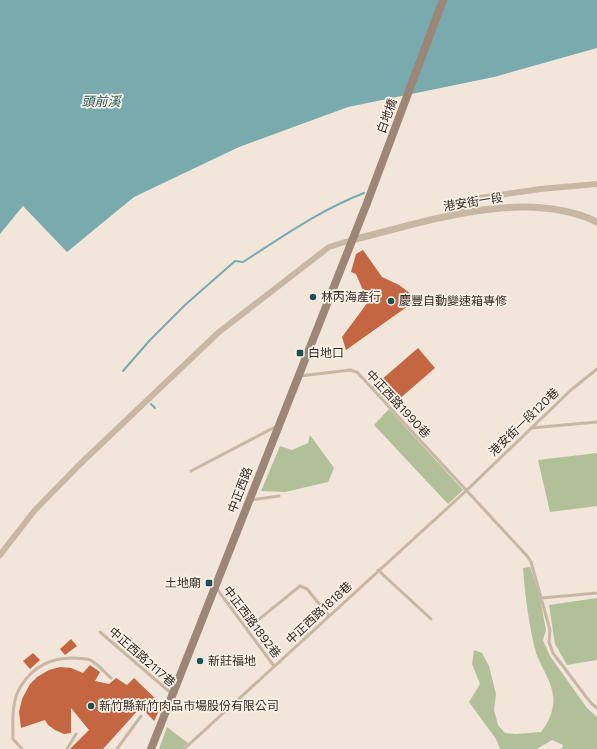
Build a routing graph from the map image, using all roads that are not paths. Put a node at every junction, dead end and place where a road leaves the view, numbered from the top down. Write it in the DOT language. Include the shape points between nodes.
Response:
graph roads {
  1 [pos="443,0"];
  2 [pos="597,184"];
  3 [pos="462,213"];
  4 [pos="596,219"];
  5 [pos="352,240"];
  6 [pos="597,369"];
  7 [pos="299,376"];
  8 [pos="597,422"];
  9 [pos="279,425"];
  10 [pos="531,428"];
  11 [pos="191,471"];
  12 [pos="466,491"];
  13 [pos="279,496"];
  14 [pos="250,500"];
  15 [pos="0,555"];
  16 [pos="378,570"];
  17 [pos="215,588"];
  18 [pos="597,593"];
  19 [pos="542,598"];
  20 [pos="328,616"];
  21 [pos="430,619"];
  22 [pos="246,629"];
  23 [pos="100,632"];
  24 [pos="274,666"];
  25 [pos="111,678"];
  26 [pos="173,695"];
  27 [pos="597,708"];
  28 [pos="141,716"];
  29 [pos="76,734"];
  30 [pos="22,749"];
  31 [pos="67,749"];
  32 [pos="117,749"];
  33 [pos="151,749"];
  34 [pos="184,749"];
  1 -- 5 [label="main road, 白地橋"];
  2 -- 3 [label="street" via="466,200"];
  3 -- 4 [label="street, 港安街一段" via="527,207"];
  3 -- 5 [label="street, 港安街一段"];
  5 -- 7 [label="main road, 中正西路"];
  5 -- 15 [label="street" via="329,247 220,332 35,510"];
  6 -- 10 [label="lane, 港安街一段120巷"];
  7 -- 9 [label="main road, 中正西路"];
  7 -- 12 [label="lane, 中正西路1990巷" via="350,370 357,372"];
  8 -- 10 [label="lane"];
  9 -- 11 [label="lane"];
  9 -- 14 [label="main road, 中正西路"];
  10 -- 12 [label="lane, 港安街一段120巷"];
  12 -- 16 [label="lane, 中正西路1818巷"];
  12 -- 19 [label="lane" via="531,562"];
  13 -- 14 [label="lane"];
  14 -- 17 [label="main road, 中正西路"];
  16 -- 20 [label="lane, 中正西路1818巷"];
  16 -- 21 [label="lane"];
  17 -- 22 [label="lane, 中正西路1892巷"];
  17 -- 26 [label="main road, 中正西路"];
  18 -- 19 [label="lane"];
  19 -- 27 [label="lane" via="550,630 549,642 552,653"];
  20 -- 22 [label="lane" via="307,589 300,586"];
  20 -- 24 [label="lane, 中正西路1818巷"];
  22 -- 24 [label="lane, 中正西路1892巷"];
  23 -- 26 [label="lane, 中正西路2117巷"];
  24 -- 34 [label="lane, 中正西路1818巷"];
  25 -- 30 [label="lane" via="91,660 78,658 54,660 32,672 20,686 13,715 13,739"];
  26 -- 33 [label="main road, 中正西路"];
  28 -- 32 [label="lane"];
  29 -- 31 [label="lane"];
}
